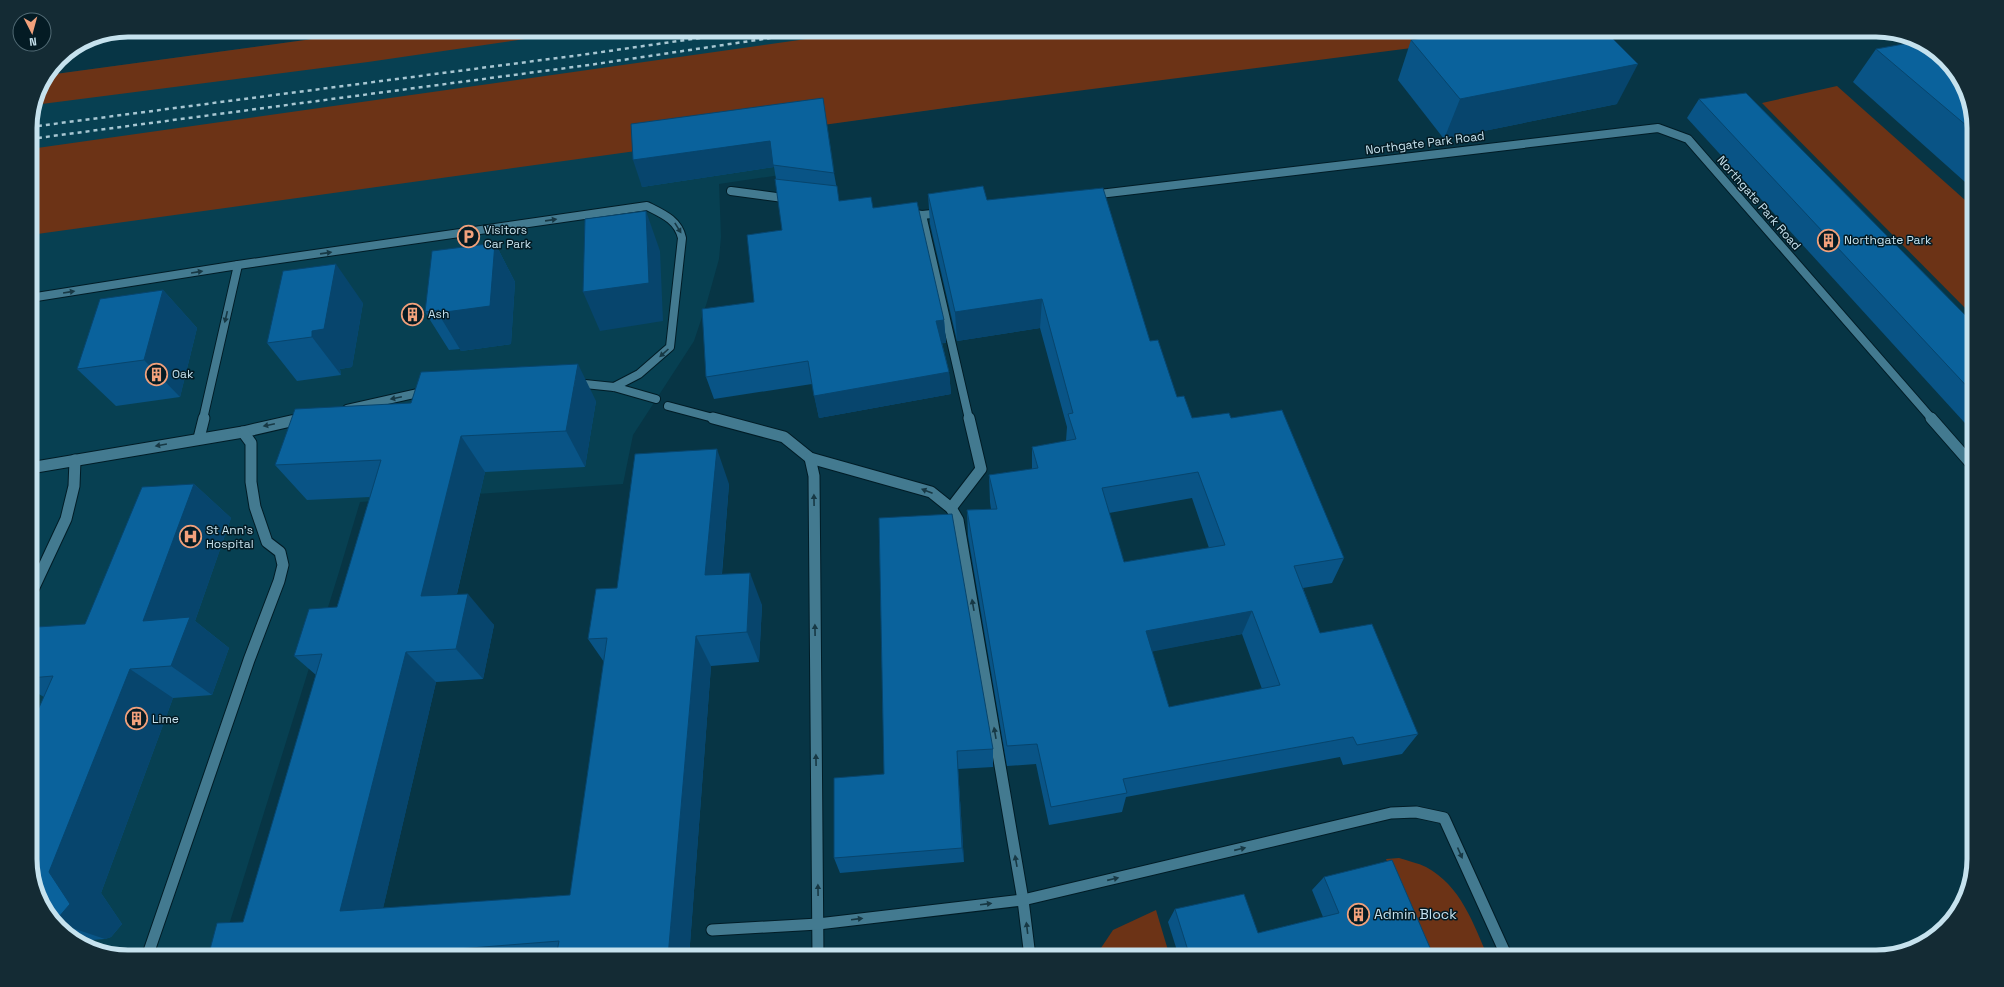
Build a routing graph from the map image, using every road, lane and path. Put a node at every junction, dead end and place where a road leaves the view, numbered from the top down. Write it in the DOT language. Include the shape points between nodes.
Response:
graph roads {
  1 [pos="731,191"];
  2 [pos="1080,196"];
  3 [pos="800,200"];
  4 [pos="899,212"];
  5 [pos="954,212"];
  6 [pos="922,215"];
  7 [pos="238,265"];
  8 [pos="37,297"];
  9 [pos="568,382"];
  10 [pos="614,388"];
  11 [pos="433,390"];
  12 [pos="656,399"];
  13 [pos="668,406"];
  14 [pos="341,410"];
  15 [pos="310,417"];
  16 [pos="243,432"];
  17 [pos="199,438"];
  18 [pos="810,458"];
  19 [pos="1967,459"];
  20 [pos="75,460"];
  21 [pos="37,467"];
  22 [pos="951,508"];
  23 [pos="37,581"];
  24 [pos="1023,900"];
  25 [pos="818,924"];
  26 [pos="712,930"];
  27 [pos="149,950"];
  28 [pos="818,950"];
  29 [pos="1029,950"];
  30 [pos="1504,950"];
  1 -- 3 [label="lane"];
  2 -- 19 [label="lane, Northgate Park Road" via="1658,128 1688,139"];
  4 -- 6 [label="lane"];
  5 -- 6 [label="lane"];
  6 -- 22 [label="lane" via="981,469"];
  8 -- 7 [label="lane, one-way"];
  7 -- 10 [label="lane, one-way" via="647,206 671,218 681,230 670,347 639,374"];
  7 -- 17 [label="lane, one-way"];
  9 -- 10 [label="lane"];
  10 -- 12 [label="lane"];
  11 -- 14 [label="lane, one-way"];
  13 -- 18 [label="lane" via="784,437"];
  15 -- 16 [label="lane, one-way"];
  16 -- 17 [label="lane"];
  16 -- 27 [label="lane" via="251,443 250,482 255,507 267,542 280,552 282,565 279,581"];
  17 -- 20 [label="lane, one-way"];
  22 -- 18 [label="lane, one-way" via="931,492"];
  25 -- 18 [label="lane, one-way" via="814,476"];
  20 -- 21 [label="lane"];
  20 -- 23 [label="lane" via="74,486 66,519"];
  24 -- 22 [label="lane, one-way" via="958,520"];
  25 -- 24 [label="lane, one-way"];
  29 -- 24 [label="lane, one-way"];
  24 -- 30 [label="lane, one-way" via="1391,813 1416,812 1444,818"];
  25 -- 26 [label="lane"];
  25 -- 28 [label="lane"];
}
